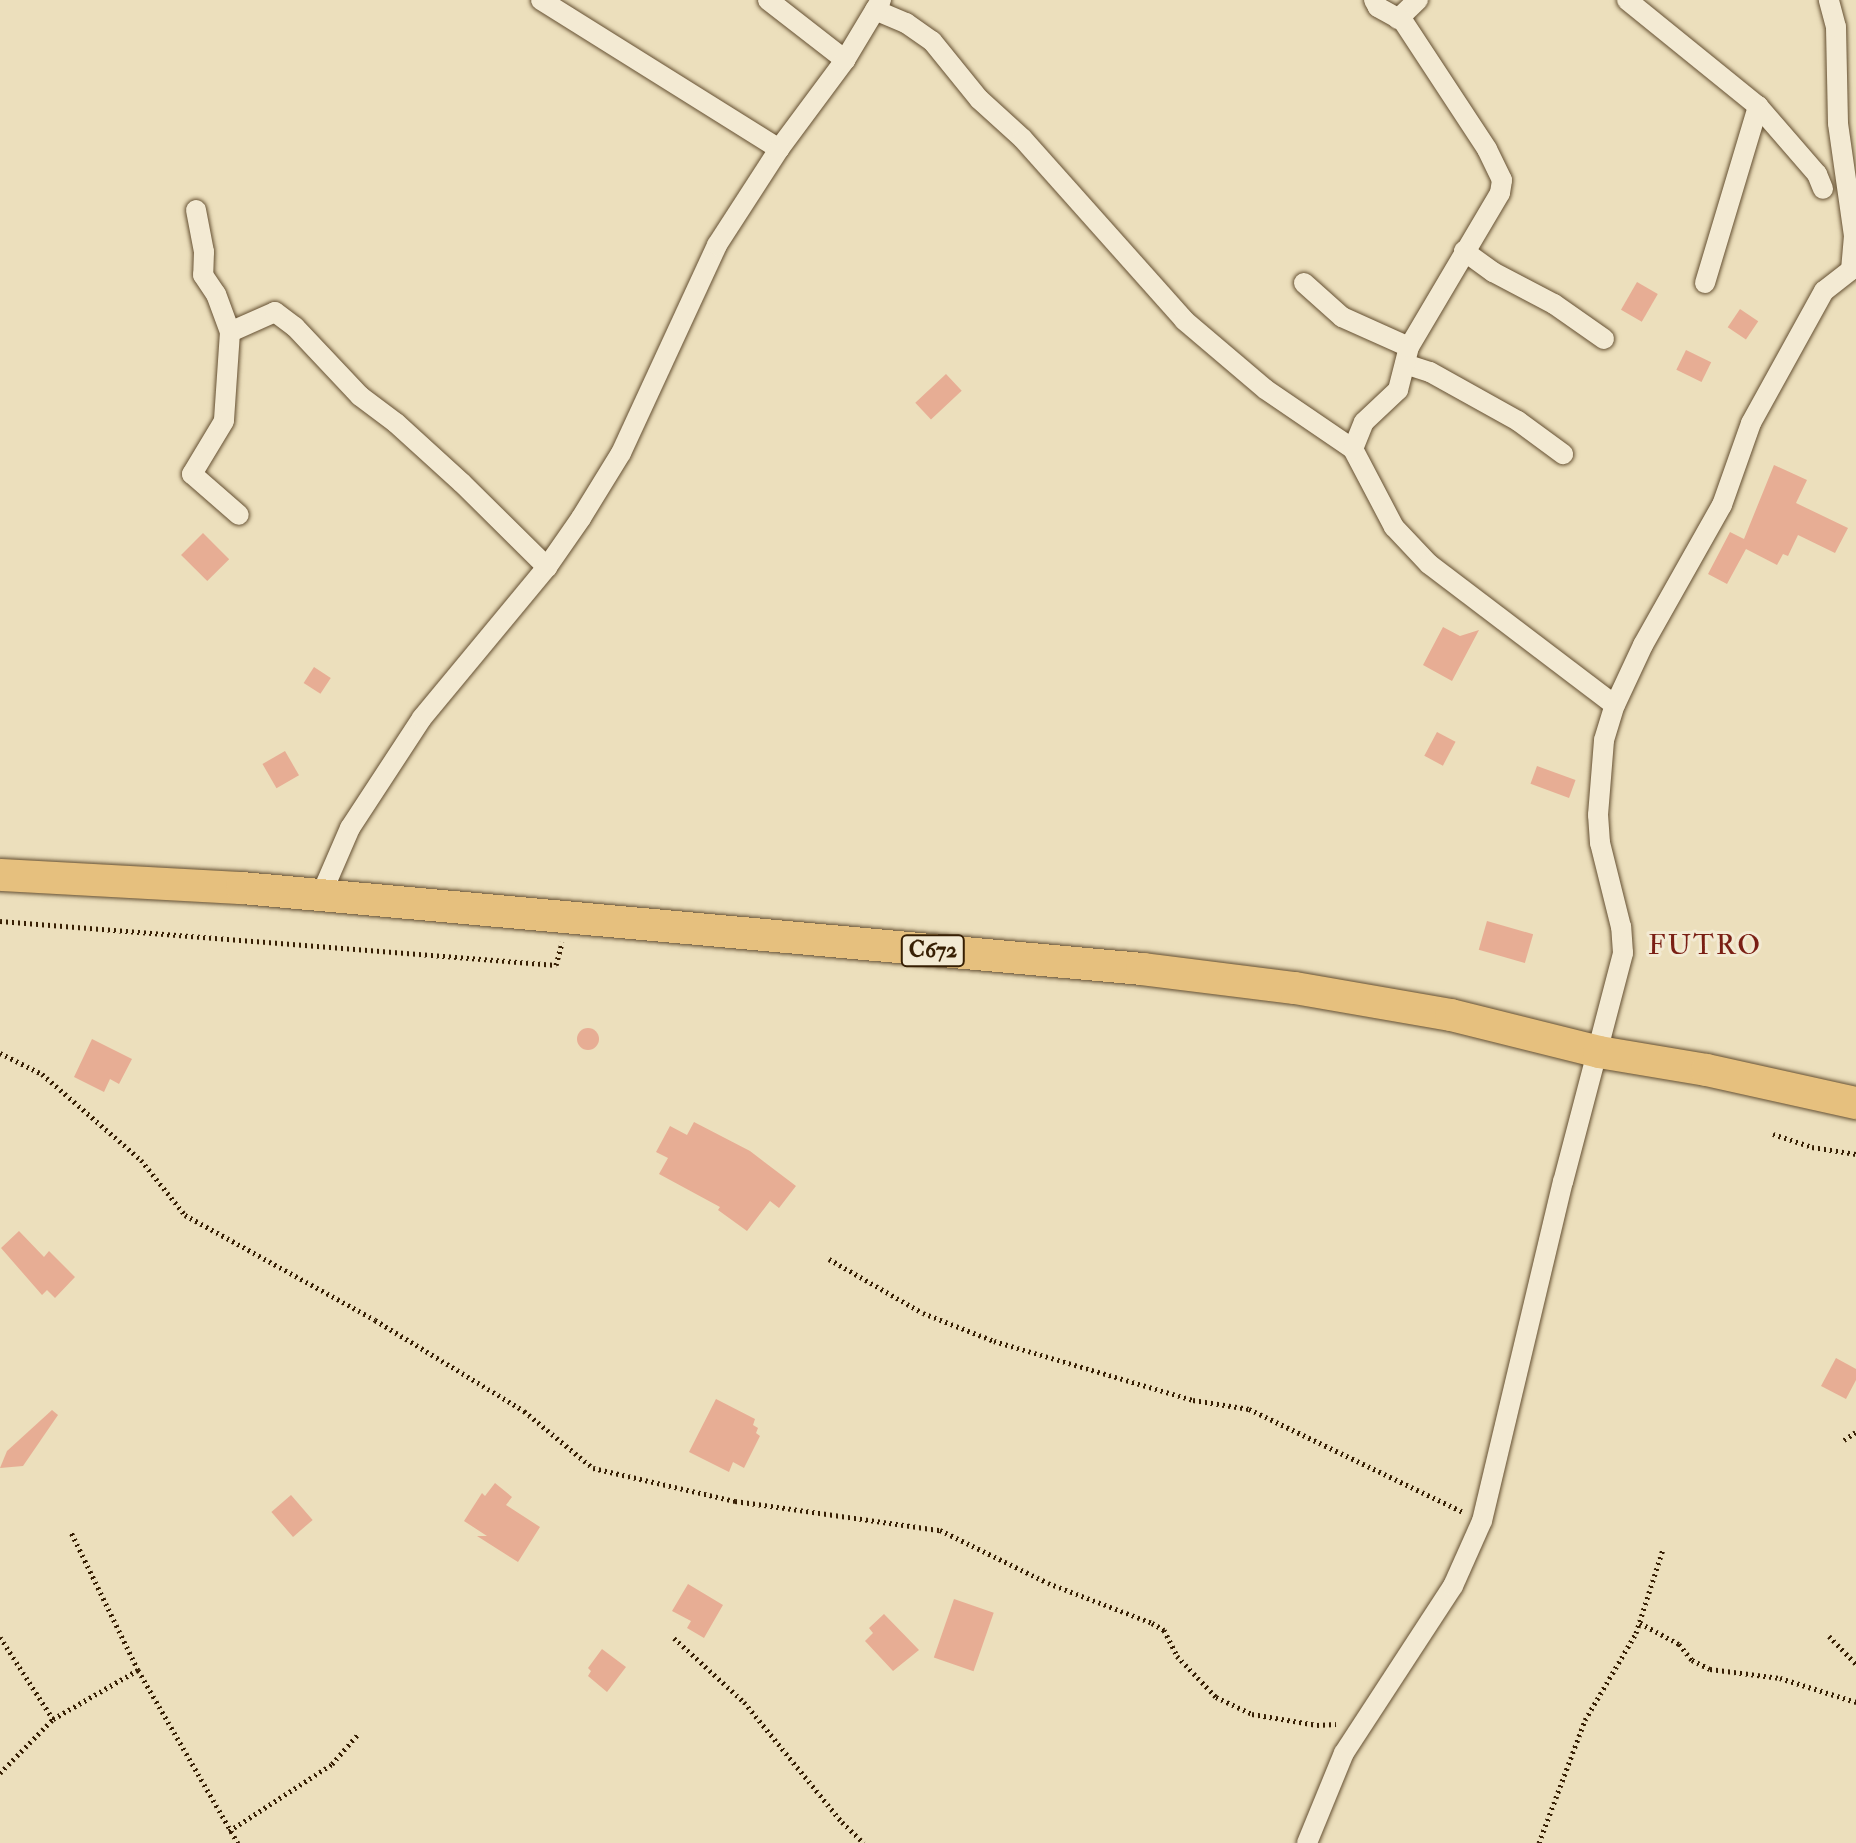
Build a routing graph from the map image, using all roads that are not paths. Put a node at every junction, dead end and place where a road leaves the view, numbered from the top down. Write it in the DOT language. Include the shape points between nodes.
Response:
graph roads {
  1 [pos="541,0"];
  2 [pos="768,0"];
  3 [pos="1374,0"];
  4 [pos="1418,0"];
  5 [pos="1627,0"];
  6 [pos="1829,0"];
  7 [pos="878,5"];
  8 [pos="1398,19"];
  9 [pos="845,60"];
  10 [pos="1758,106"];
  11 [pos="779,149"];
  12 [pos="1823,189"];
  13 [pos="196,210"];
  14 [pos="1464,251"];
  15 [pos="1304,283"];
  16 [pos="1705,283"];
  17 [pos="230,332"];
  18 [pos="1604,339"];
  19 [pos="1407,355"];
  20 [pos="1353,449"];
  21 [pos="1563,454"];
  22 [pos="239,515"];
  23 [pos="547,567"];
  24 [pos="1615,705"];
  25 [pos="0,875"];
  26 [pos="321,895"];
  27 [pos="1599,1052"];
  28 [pos="1856,1103"];
  29 [pos="1307,1843"];
  1 -- 11 [label="street"];
  2 -- 9 [label="street"];
  3 -- 8 [label="street"];
  4 -- 8 [label="street"];
  5 -- 10 [label="street"];
  6 -- 24 [label="street" via="1836,27 1836,101 1854,236 1851,270 1824,291 1751,423 1722,505"];
  7 -- 9 [label="street"];
  7 -- 20 [label="street" via="932,41 1184,320 1265,389"];
  8 -- 14 [label="street" via="1442,77 1502,180 1500,193"];
  9 -- 11 [label="street"];
  10 -- 12 [label="street" via="1817,174"];
  10 -- 16 [label="street"];
  11 -- 23 [label="street" via="717,245 621,453"];
  13 -- 17 [label="street" via="203,275"];
  14 -- 18 [label="street"];
  14 -- 19 [label="street"];
  15 -- 19 [label="street" via="1342,317"];
  17 -- 22 [label="street" via="224,421 192,474"];
  17 -- 23 [label="street" via="275,312"];
  19 -- 20 [label="street" via="1398,390 1364,422"];
  19 -- 21 [label="street"];
  20 -- 24 [label="street" via="1394,527 1429,564"];
  23 -- 26 [label="street" via="422,718 350,828"];
  24 -- 27 [label="street" via="1604,740 1598,815 1623,953"];
  25 -- 26 [label="main road, C672"];
  26 -- 27 [label="main road, C672" via="1142,969 1451,1015"];
  27 -- 28 [label="main road, C672"];
  27 -- 29 [label="street" via="1482,1521 1453,1586 1344,1753"];
}
